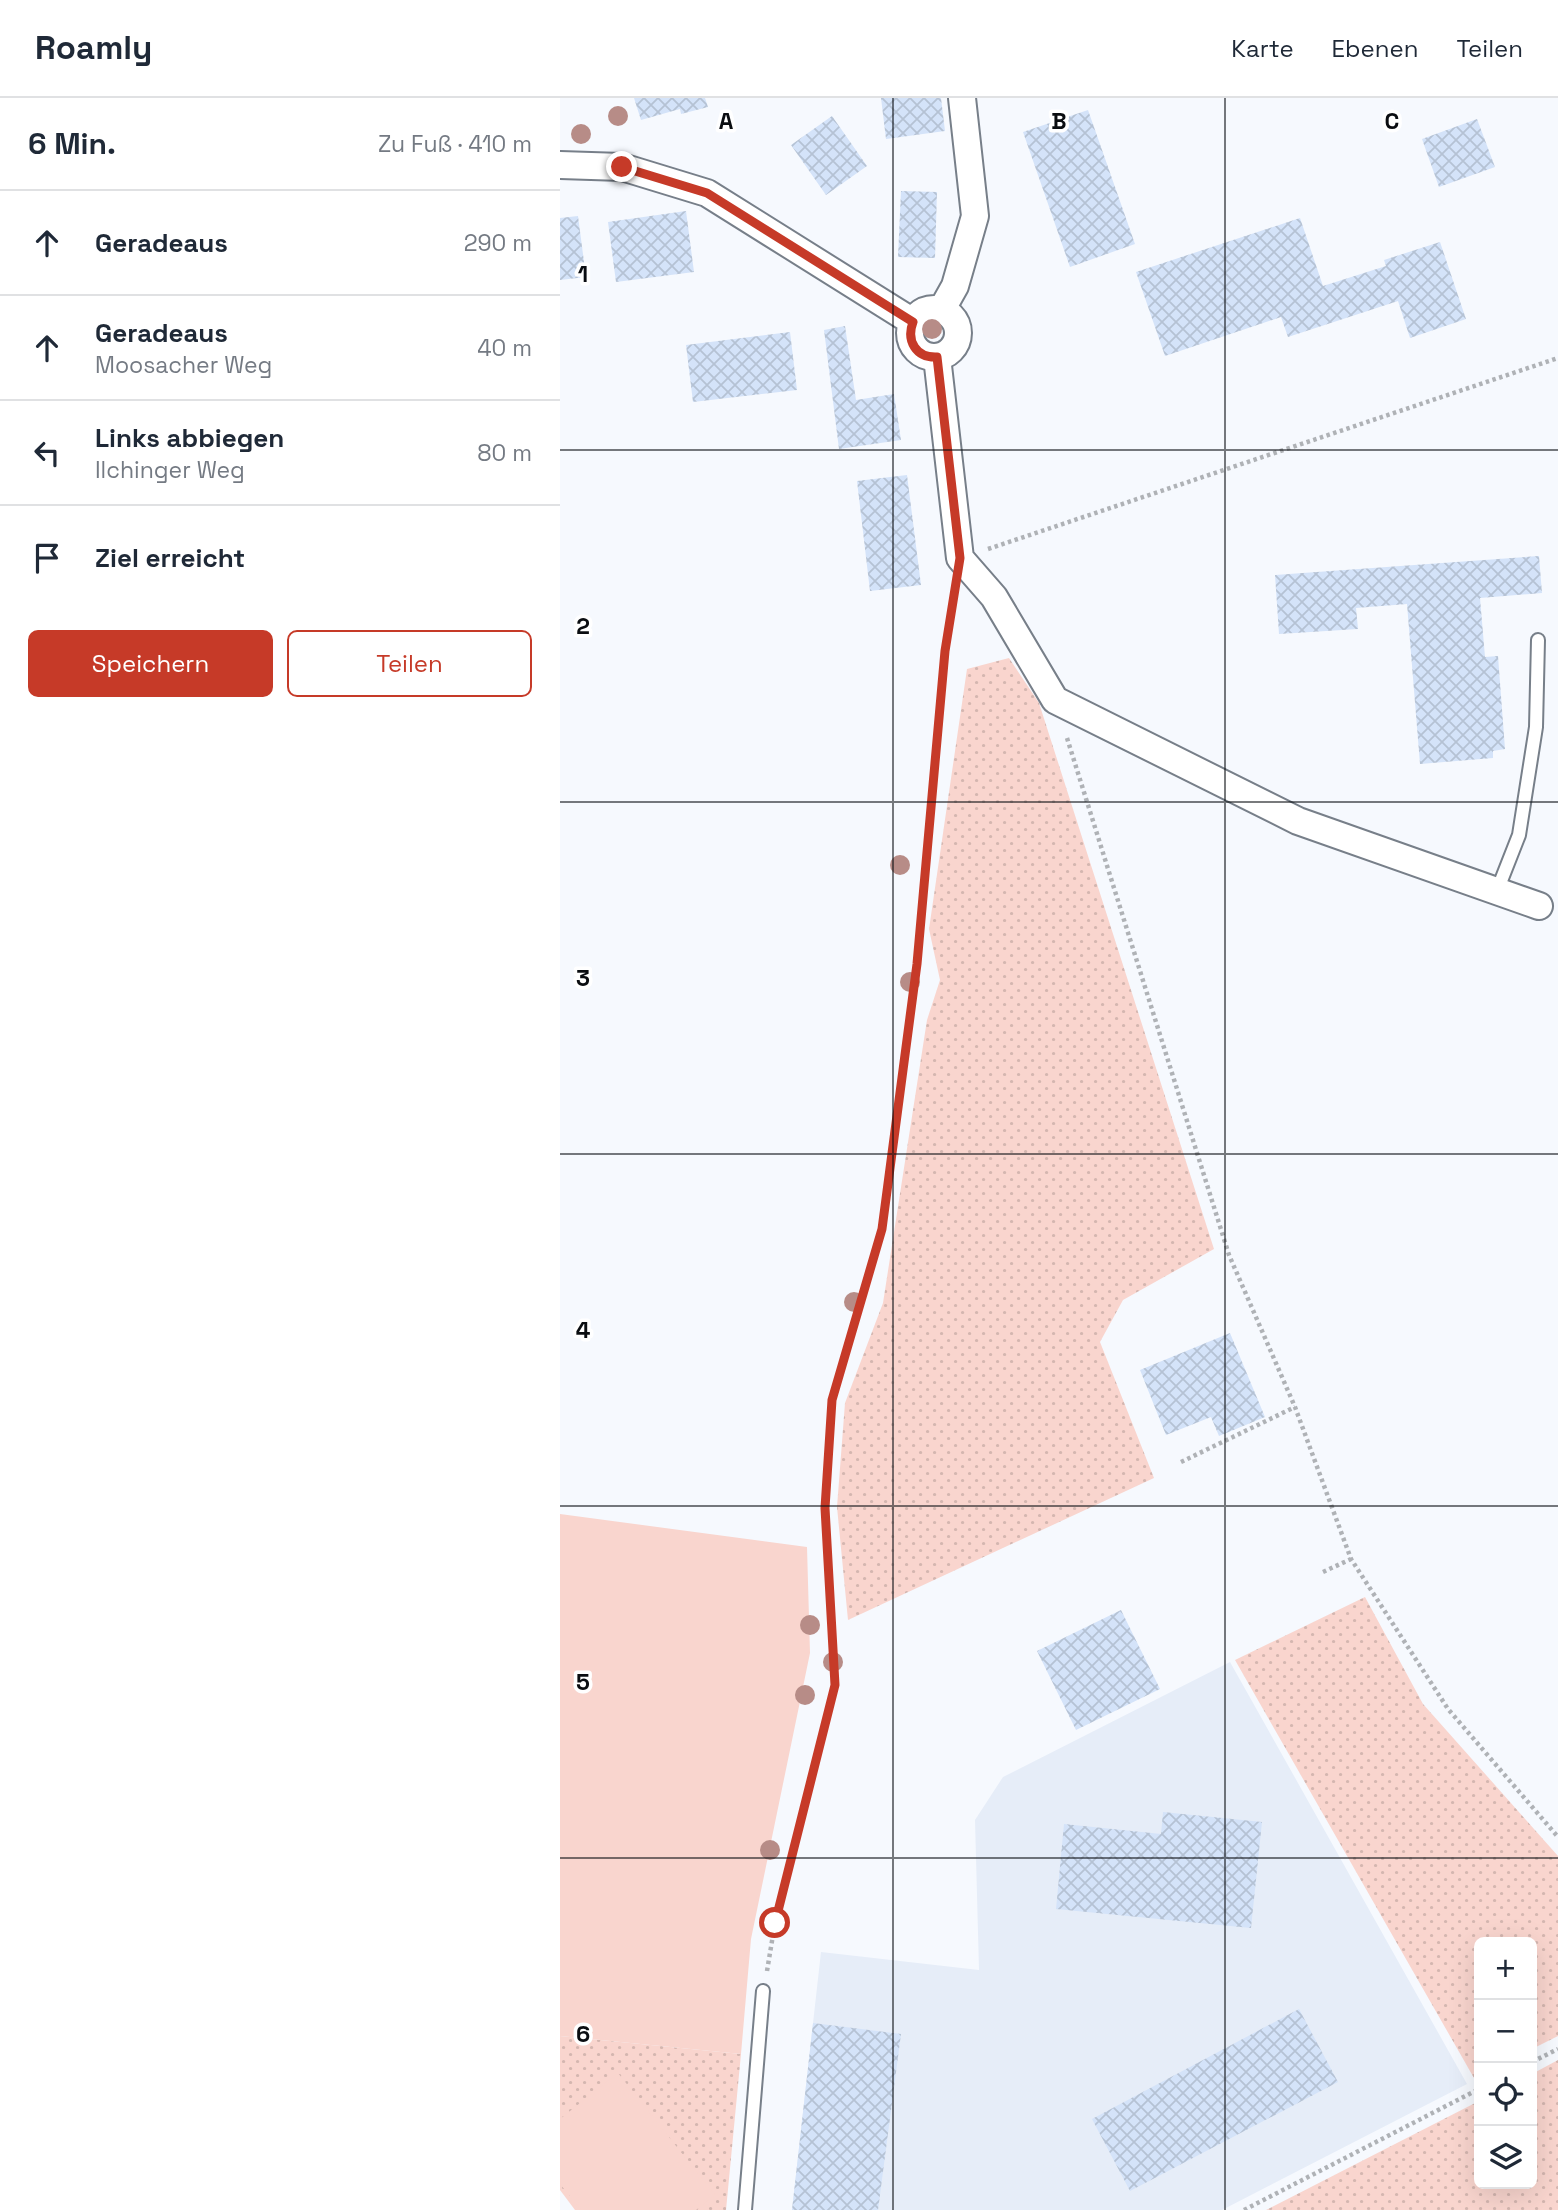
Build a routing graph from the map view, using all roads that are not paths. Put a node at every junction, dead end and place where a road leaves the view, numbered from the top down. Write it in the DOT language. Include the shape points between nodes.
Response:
graph roads {
  1 [pos="962,98"];
  2 [pos="560,165"];
  3 [pos="941,311"];
  4 [pos="913,322"];
  5 [pos="937,357"];
  6 [pos="1538,640"];
  7 [pos="1497,891"];
  8 [pos="1539,906"];
  9 [pos="763,1991"];
  10 [pos="745,2210"];
  1 -- 3 [label="street" via="975,216 955,286"];
  2 -- 4 [label="street" via="622,167 707,193"];
  3 -- 4 [label="street" via="925,311"];
  3 -- 5 [label="street" via="951,317 957,331 954,347"];
  4 -- 5 [label="street" via="913,345 925,356"];
  5 -- 7 [label="street" via="960,558 994,597 1055,700 1298,821"];
  6 -- 7 [label="lane" via="1536,727 1519,835"];
  7 -- 8 [label="street"];
  9 -- 10 [label="lane"];
}
